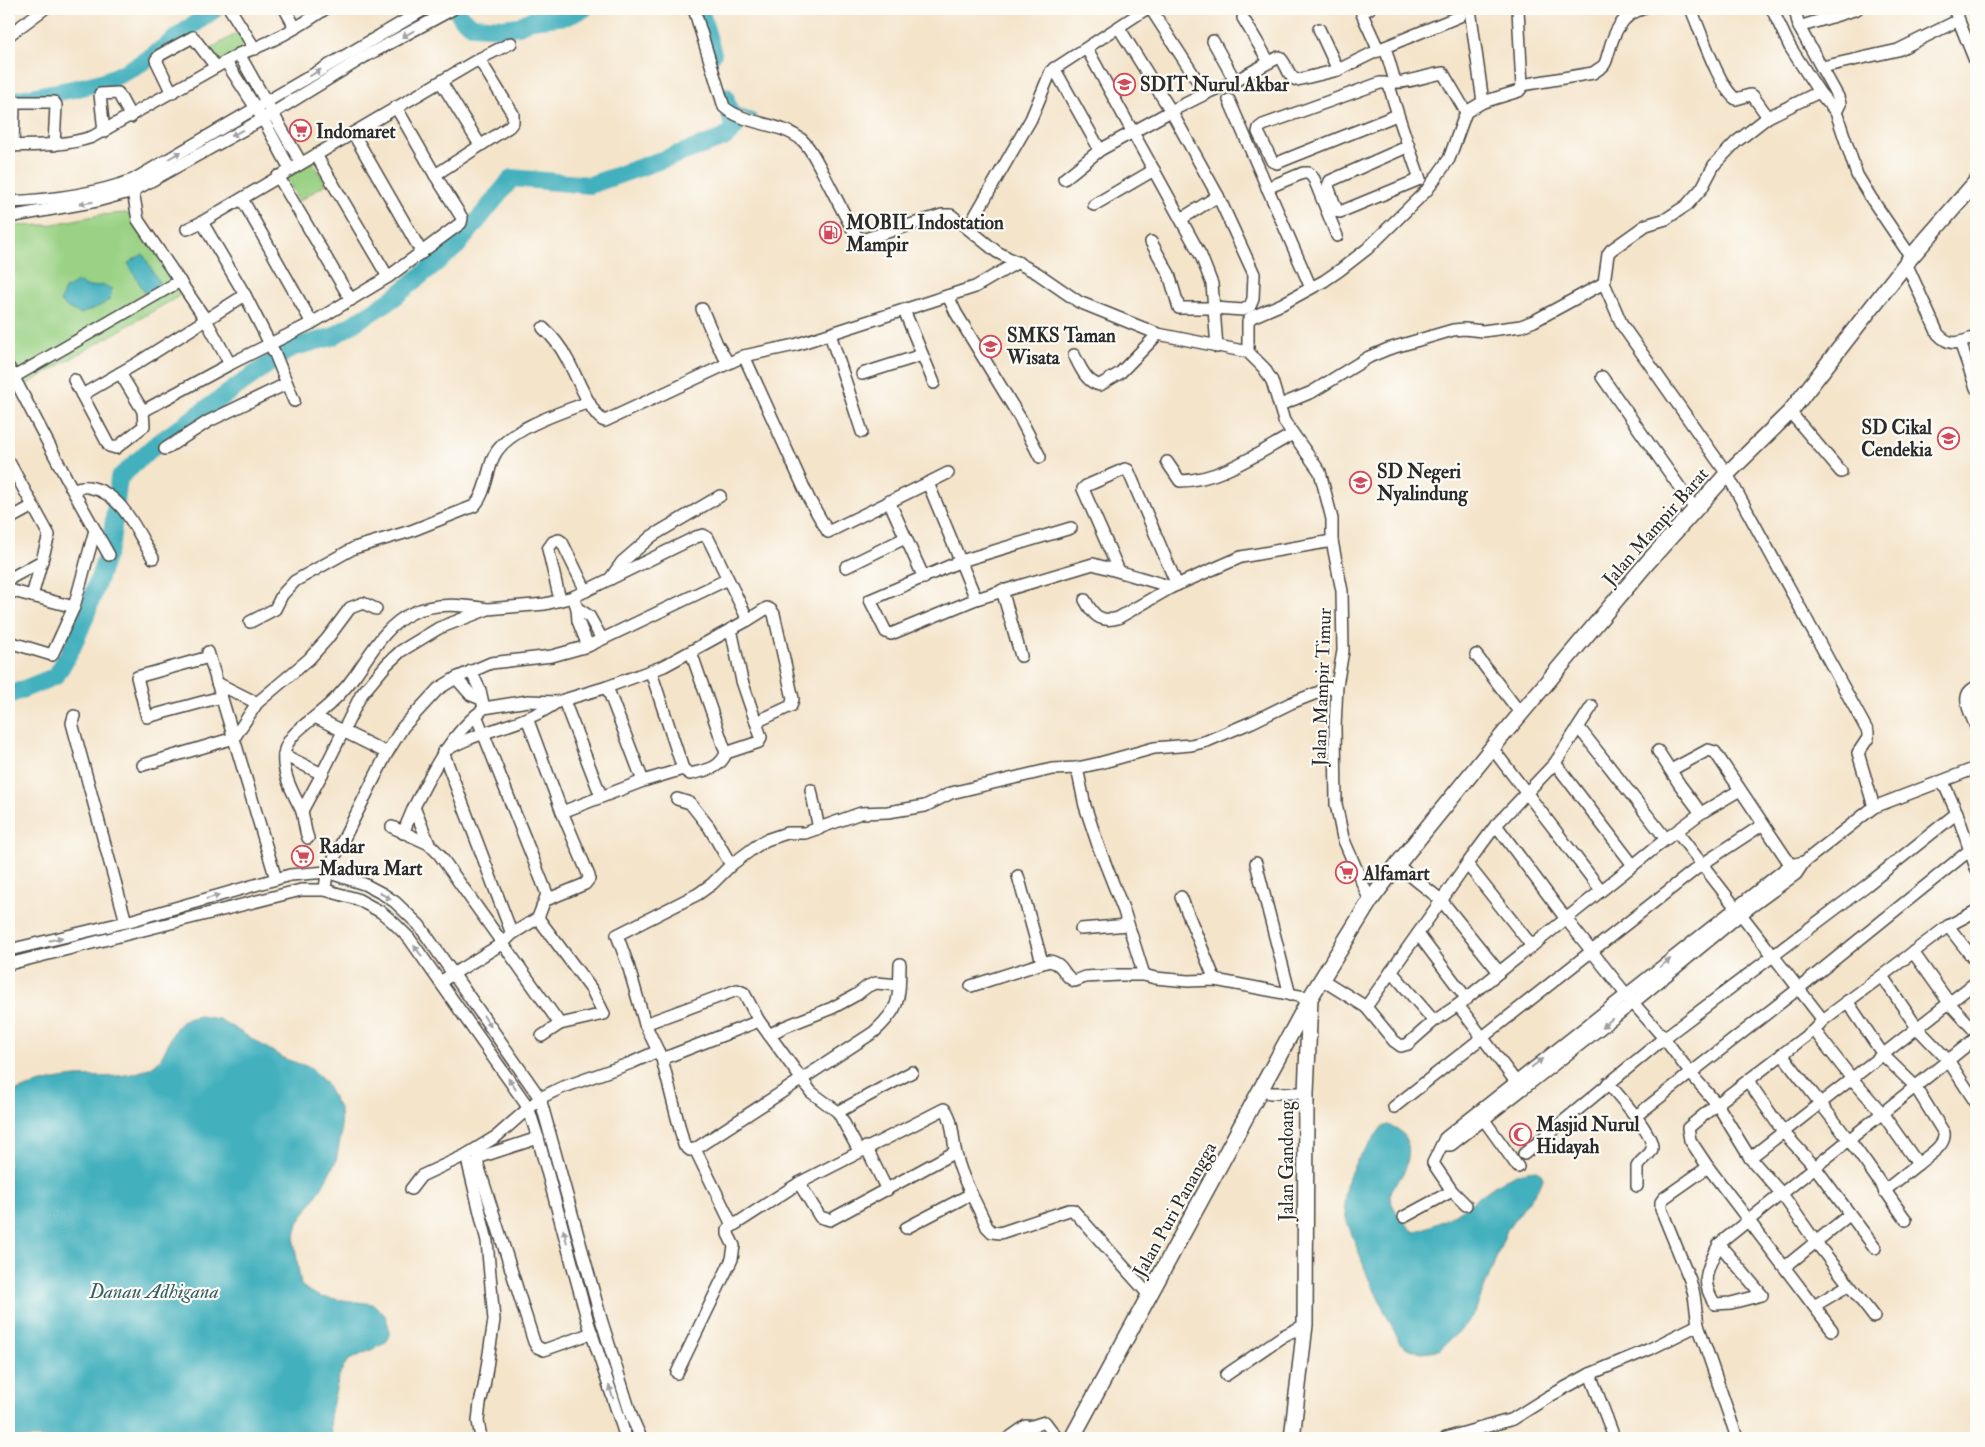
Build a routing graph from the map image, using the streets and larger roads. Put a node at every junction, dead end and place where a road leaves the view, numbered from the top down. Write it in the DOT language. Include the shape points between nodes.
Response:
graph roads {
  1 [pos="44,9"];
  2 [pos="230,9"];
  3 [pos="285,9"];
  4 [pos="325,9"];
  5 [pos="426,9"];
  6 [pos="694,9"];
  7 [pos="1146,9"];
  8 [pos="1151,9"];
  9 [pos="1369,9"];
  10 [pos="1518,9"];
  11 [pos="1642,9"];
  12 [pos="1691,9"];
  13 [pos="1772,9"];
  14 [pos="1794,9"];
  15 [pos="1857,9"];
  16 [pos="1954,9"];
  17 [pos="452,10"];
  18 [pos="1465,12"];
  19 [pos="1243,18"];
  20 [pos="1959,20"];
  21 [pos="295,27"];
  22 [pos="1799,27"];
  23 [pos="1119,28"];
  24 [pos="1319,29"];
  25 [pos="9,35"];
  26 [pos="1213,41"];
  27 [pos="511,43"];
  28 [pos="359,47"];
  29 [pos="254,49"];
  30 [pos="1086,49"];
  31 [pos="1382,49"];
  32 [pos="240,54"];
  33 [pos="364,57"];
  34 [pos="479,59"];
  35 [pos="1269,62"];
  36 [pos="1976,62"];
  37 [pos="221,65"];
  38 [pos="1822,67"];
  39 [pos="1054,68"];
  40 [pos="1338,70"];
  41 [pos="1235,81"];
  42 [pos="441,82"];
  43 [pos="1522,85"];
  44 [pos="1819,92"];
  45 [pos="172,93"];
  46 [pos="1206,94"];
  47 [pos="1229,100"];
  48 [pos="1483,102"];
  49 [pos="261,105"];
  50 [pos="396,107"];
  51 [pos="1171,111"];
  52 [pos="1466,112"];
  53 [pos="1836,112"];
  54 [pos="1397,115"];
  55 [pos="131,116"];
  56 [pos="268,116"];
  57 [pos="1768,117"];
  58 [pos="104,132"];
  59 [pos="353,133"];
  60 [pos="1133,133"];
  61 [pos="54,144"];
  62 [pos="480,145"];
  63 [pos="11,146"];
  64 [pos="1409,146"];
  65 [pos="1100,150"];
  66 [pos="316,155"];
  67 [pos="295,166"];
  68 [pos="1154,170"];
  69 [pos="435,175"];
  70 [pos="278,176"];
  71 [pos="1064,179"];
  72 [pos="1420,179"];
  73 [pos="1976,182"];
  74 [pos="1267,188"];
  75 [pos="1427,190"];
  76 [pos="133,191"];
  77 [pos="1218,196"];
  78 [pos="242,199"];
  79 [pos="9,202"];
  80 [pos="1094,205"];
  81 [pos="9,217"];
  82 [pos="1181,219"];
  83 [pos="202,222"];
  84 [pos="968,228"];
  85 [pos="187,229"];
  86 [pos="1337,236"];
  87 [pos="1151,242"];
  88 [pos="422,253"];
  89 [pos="1909,260"];
  90 [pos="1018,262"];
  91 [pos="388,277"];
  92 [pos="180,281"];
  93 [pos="1604,283"];
  94 [pos="1311,288"];
  95 [pos="245,295"];
  96 [pos="948,296"];
  97 [pos="351,300"];
  98 [pos="1214,308"];
  99 [pos="702,309"];
  100 [pos="904,310"];
  101 [pos="206,320"];
  102 [pos="312,323"];
  103 [pos="543,328"];
  104 [pos="830,334"];
  105 [pos="1158,334"];
  106 [pos="1976,337"];
  107 [pos="1960,342"];
  108 [pos="1217,347"];
  109 [pos="1248,352"];
  110 [pos="1074,354"];
  111 [pos="274,355"];
  112 [pos="922,355"];
  113 [pos="744,356"];
  114 [pos="728,363"];
  115 [pos="230,364"];
  116 [pos="11,373"];
  117 [pos="120,373"];
  118 [pos="862,374"];
  119 [pos="1602,377"];
  120 [pos="74,380"];
  121 [pos="934,383"];
  122 [pos="286,384"];
  123 [pos="1976,388"];
  124 [pos="82,395"];
  125 [pos="294,401"];
  126 [pos="589,402"];
  127 [pos="1280,405"];
  128 [pos="143,412"];
  129 [pos="1790,412"];
  130 [pos="862,432"];
  131 [pos="1293,434"];
  132 [pos="165,449"];
  133 [pos="1040,457"];
  134 [pos="9,462"];
  135 [pos="1168,462"];
  136 [pos="1841,472"];
  137 [pos="948,473"];
  138 [pos="1727,474"];
  139 [pos="928,483"];
  140 [pos="72,489"];
  141 [pos="720,496"];
  142 [pos="889,501"];
  143 [pos="33,506"];
  144 [pos="1695,509"];
  145 [pos="9,519"];
  146 [pos="1071,528"];
  147 [pos="95,530"];
  148 [pos="905,538"];
  149 [pos="1332,541"];
  150 [pos="107,551"];
  151 [pos="153,558"];
  152 [pos="42,561"];
  153 [pos="961,561"];
  154 [pos="846,567"];
  155 [pos="1119,571"];
  156 [pos="924,578"];
  157 [pos="9,579"];
  158 [pos="610,579"];
  159 [pos="726,580"];
  160 [pos="1174,586"];
  161 [pos="9,590"];
  162 [pos="1002,590"];
  163 [pos="586,591"];
  164 [pos="32,596"];
  165 [pos="573,597"];
  166 [pos="976,599"];
  167 [pos="560,600"];
  168 [pos="1085,600"];
  169 [pos="74,608"];
  170 [pos="577,608"];
  171 [pos="376,609"];
  172 [pos="488,609"];
  173 [pos="748,620"];
  174 [pos="250,622"];
  175 [pos="731,629"];
  176 [pos="602,639"];
  177 [pos="9,642"];
  178 [pos="588,646"];
  179 [pos="691,652"];
  180 [pos="1476,655"];
  181 [pos="1021,656"];
  182 [pos="471,671"];
  183 [pos="651,672"];
  184 [pos="456,678"];
  185 [pos="217,684"];
  186 [pos="1337,686"];
  187 [pos="607,687"];
  188 [pos="1976,687"];
  189 [pos="221,697"];
  190 [pos="560,702"];
  191 [pos="258,703"];
  192 [pos="1592,706"];
  193 [pos="480,707"];
  194 [pos="1521,714"];
  195 [pos="74,716"];
  196 [pos="315,717"];
  197 [pos="527,718"];
  198 [pos="756,722"];
  199 [pos="1976,727"];
  200 [pos="1579,728"];
  201 [pos="343,731"];
  202 [pos="482,732"];
  203 [pos="234,738"];
  204 [pos="1492,748"];
  205 [pos="1658,750"];
  206 [pos="443,752"];
  207 [pos="387,753"];
  208 [pos="726,753"];
  209 [pos="284,755"];
  210 [pos="1555,764"];
  211 [pos="143,765"];
  212 [pos="683,768"];
  213 [pos="1077,768"];
  214 [pos="1976,768"];
  215 [pos="1670,770"];
  216 [pos="322,774"];
  217 [pos="643,781"];
  218 [pos="1943,782"];
  219 [pos="811,790"];
  220 [pos="1740,790"];
  221 [pos="1528,793"];
  222 [pos="601,796"];
  223 [pos="677,799"];
  224 [pos="414,807"];
  225 [pos="1874,808"];
  226 [pos="302,811"];
  227 [pos="562,812"];
  228 [pos="1700,813"];
  229 [pos="1957,813"];
  230 [pos="1496,825"];
  231 [pos="1762,825"];
  232 [pos="392,827"];
  233 [pos="819,829"];
  234 [pos="1677,832"];
  235 [pos="403,833"];
  236 [pos="308,838"];
  237 [pos="1666,839"];
  238 [pos="429,844"];
  239 [pos="1970,850"];
  240 [pos="1256,863"];
  241 [pos="1467,864"];
  242 [pos="731,865"];
  243 [pos="1397,865"];
  244 [pos="1633,865"];
  245 [pos="1701,865"];
  246 [pos="1976,868"];
  247 [pos="1793,869"];
  248 [pos="327,872"];
  249 [pos="1018,876"];
  250 [pos="276,879"];
  251 [pos="325,890"];
  252 [pos="1600,890"];
  253 [pos="1181,897"];
  254 [pos="546,900"];
  255 [pos="1440,900"];
  256 [pos="1370,901"];
  257 [pos="1738,911"];
  258 [pos="1976,911"];
  259 [pos="538,918"];
  260 [pos="1566,919"];
  261 [pos="126,922"];
  262 [pos="1128,925"];
  263 [pos="1948,926"];
  264 [pos="1081,929"];
  265 [pos="512,934"];
  266 [pos="1418,934"];
  267 [pos="503,943"];
  268 [pos="1532,946"];
  269 [pos="9,950"];
  270 [pos="1592,952"];
  271 [pos="1913,952"];
  272 [pos="1772,955"];
  273 [pos="1042,962"];
  274 [pos="1976,962"];
  275 [pos="9,964"];
  276 [pos="900,964"];
  277 [pos="1391,971"];
  278 [pos="1499,972"];
  279 [pos="454,973"];
  280 [pos="1144,976"];
  281 [pos="1882,976"];
  282 [pos="1321,979"];
  283 [pos="1215,980"];
  284 [pos="440,982"];
  285 [pos="1976,982"];
  286 [pos="900,985"];
  287 [pos="971,986"];
  288 [pos="1798,989"];
  289 [pos="1290,995"];
  290 [pos="1310,998"];
  291 [pos="1629,998"];
  292 [pos="1462,1002"];
  293 [pos="1847,1002"];
  294 [pos="1950,1004"];
  295 [pos="1366,1007"];
  296 [pos="1823,1020"];
  297 [pos="759,1021"];
  298 [pos="1434,1021"];
  299 [pos="560,1024"];
  300 [pos="645,1024"];
  301 [pos="1918,1029"];
  302 [pos="1814,1030"];
  303 [pos="1976,1032"];
  304 [pos="769,1035"];
  305 [pos="542,1036"];
  306 [pos="1484,1038"];
  307 [pos="1664,1038"];
  308 [pos="1976,1038"];
  309 [pos="1782,1054"];
  310 [pos="660,1055"];
  311 [pos="1884,1056"];
  312 [pos="1948,1060"];
  313 [pos="912,1072"];
  314 [pos="1690,1074"];
  315 [pos="802,1080"];
  316 [pos="1852,1080"];
  317 [pos="1748,1081"];
  318 [pos="1608,1083"];
  319 [pos="1518,1085"];
  320 [pos="1915,1086"];
  321 [pos="1270,1093"];
  322 [pos="1306,1093"];
  323 [pos="540,1098"];
  324 [pos="1976,1103"];
  325 [pos="1717,1104"];
  326 [pos="1820,1104"];
  327 [pos="528,1107"];
  328 [pos="1394,1107"];
  329 [pos="838,1112"];
  330 [pos="1882,1113"];
  331 [pos="1481,1115"];
  332 [pos="1636,1116"];
  333 [pos="1784,1133"];
  334 [pos="538,1138"];
  335 [pos="1849,1140"];
  336 [pos="695,1149"];
  337 [pos="863,1149"];
  338 [pos="955,1152"];
  339 [pos="1524,1154"];
  340 [pos="466,1155"];
  341 [pos="1750,1158"];
  342 [pos="1918,1164"];
  343 [pos="1518,1167"];
  344 [pos="1708,1167"];
  345 [pos="1815,1167"];
  346 [pos="799,1182"];
  347 [pos="1637,1186"];
  348 [pos="411,1189"];
  349 [pos="887,1190"];
  350 [pos="1452,1191"];
  351 [pos="1884,1192"];
  352 [pos="971,1194"];
  353 [pos="1782,1194"];
  354 [pos="1466,1205"];
  355 [pos="1849,1215"];
  356 [pos="1404,1217"];
  357 [pos="1749,1220"];
  358 [pos="1906,1220"];
  359 [pos="732,1225"];
  360 [pos="906,1228"];
  361 [pos="1815,1242"];
  362 [pos="1719,1244"];
  363 [pos="1876,1248"];
  364 [pos="1784,1267"];
  365 [pos="1849,1285"];
  366 [pos="1149,1295"];
  367 [pos="1814,1306"];
  368 [pos="1874,1317"];
  369 [pos="601,1319"];
  370 [pos="1305,1325"];
  371 [pos="1698,1325"];
  372 [pos="590,1327"];
  373 [pos="1832,1330"];
  374 [pos="677,1374"];
  375 [pos="1590,1374"];
  376 [pos="1226,1375"];
  377 [pos="1612,1432"];
  378 [pos="481,1438"];
  379 [pos="626,1438"];
  380 [pos="641,1438"];
  381 [pos="1008,1438"];
  382 [pos="1057,1438"];
  383 [pos="1072,1438"];
  384 [pos="1292,1438"];
  385 [pos="1446,1438"];
  386 [pos="1737,1438"];
  1 -- 25 [label="street"];
  2 -- 29 [label="street"];
  3 -- 21 [label="street"];
  4 -- 21 [label="street"];
  5 -- 28 [label="street"];
  6 -- 84 [label="street" via="723,104 728,110 787,131 802,140 857,237 865,238 942,215 951,215"];
  7 -- 23 [label="street"];
  8 -- 46 [label="street"];
  9 -- 31 [label="street" via="1362,14"];
  10 -- 43 [label="street"];
  11 -- 43 [label="street" via="1618,26 1606,61 1593,73"];
  12 -- 57 [label="street" via="1730,94 1736,99 1753,96"];
  13 -- 44 [label="street" via="1790,47"];
  14 -- 22 [label="street"];
  15 -- 22 [label="street"];
  16 -- 20 [label="street"];
  17 -- 33 [label="street, one-way"];
  18 -- 31 [label="street"];
  18 -- 48 [label="street"];
  19 -- 35 [label="street"];
  20 -- 36 [label="street"];
  20 -- 38 [label="street" via="1898,50"];
  21 -- 29 [label="street"];
  22 -- 38 [label="street"];
  23 -- 30 [label="street"];
  23 -- 51 [label="street"];
  24 -- 40 [label="street"];
  26 -- 41 [label="street"];
  27 -- 34 [label="street"];
  28 -- 33 [label="street"];
  49 -- 28 [label="street, one-way"];
  29 -- 32 [label="street"];
  30 -- 39 [label="street"];
  30 -- 60 [label="street"];
  31 -- 40 [label="street"];
  31 -- 52 [label="street" via="1394,78 1400,84 1443,73"];
  32 -- 37 [label="street"];
  32 -- 49 [label="street"];
  33 -- 56 [label="street"];
  34 -- 42 [label="street"];
  34 -- 62 [label="street" via="514,118 509,127"];
  35 -- 40 [label="street" via="1281,57 1295,80"];
  35 -- 41 [label="street"];
  37 -- 45 [label="street"];
  37 -- 45 [label="street" via="193,37 156,60"];
  37 -- 49 [label="street"];
  38 -- 53 [label="street" via="1838,97 1840,104"];
  39 -- 65 [label="street"];
  39 -- 84 [label="street" via="1048,74 1031,119"];
  41 -- 46 [label="street"];
  42 -- 50 [label="street"];
  42 -- 62 [label="street"];
  43 -- 48 [label="street" via="1519,90"];
  44 -- 53 [label="street"];
  44 -- 57 [label="street"];
  45 -- 55 [label="street"];
  46 -- 51 [label="street"];
  47 -- 74 [label="street"];
  48 -- 52 [label="street"];
  49 -- 56 [label="street"];
  79 -- 49 [label="street, one-way" via="51,200 123,184"];
  50 -- 59 [label="street"];
  50 -- 69 [label="street"];
  51 -- 60 [label="street"];
  51 -- 77 [label="street"];
  52 -- 75 [label="street" via="1449,159"];
  53 -- 89 [label="street" via="1858,175"];
  54 -- 54 [label="street" via="1389,85 1385,82 1262,125 1258,132 1272,161 1277,164"];
  54 -- 64 [label="street"];
  55 -- 58 [label="street"];
  55 -- 58 [label="street" via="118,93 100,94"];
  56 -- 67 [label="street"];
  56 -- 76 [label="street, one-way"];
  57 -- 93 [label="street" via="1736,142 1714,165 1702,188 1687,205 1666,219 1646,225 1611,250"];
  58 -- 61 [label="street" via="78,142"];
  59 -- 66 [label="street"];
  59 -- 88 [label="street"];
  60 -- 65 [label="street"];
  60 -- 68 [label="street"];
  61 -- 63 [label="street"];
  61 -- 63 [label="street" via="54,102 18,102 14,106"];
  62 -- 69 [label="street"];
  64 -- 72 [label="street"];
  64 -- 72 [label="street" via="1330,181 1328,186 1338,211 1343,212"];
  65 -- 71 [label="street"];
  66 -- 67 [label="street"];
  66 -- 91 [label="street"];
  67 -- 70 [label="street"];
  68 -- 80 [label="street"];
  68 -- 82 [label="street"];
  69 -- 88 [label="street" via="462,221"];
  70 -- 78 [label="street"];
  70 -- 97 [label="street"];
  72 -- 75 [label="street"];
  73 -- 89 [label="street, Jalan Mampir Barat"];
  74 -- 86 [label="street" via="1303,173 1312,176"];
  74 -- 94 [label="street"];
  75 -- 94 [label="street" via="1367,249"];
  76 -- 81 [label="street, one-way"];
  76 -- 92 [label="street" via="138,220"];
  77 -- 82 [label="street"];
  77 -- 98 [label="street" via="1254,274 1250,306 1243,310"];
  78 -- 83 [label="street"];
  78 -- 102 [label="street"];
  82 -- 98 [label="street" via="1212,284"];
  83 -- 85 [label="street"];
  83 -- 95 [label="street"];
  84 -- 90 [label="street" via="997,252"];
  87 -- 98 [label="street" via="1169,274 1179,308"];
  88 -- 91 [label="street"];
  89 -- 107 [label="street" via="1938,334 1944,341"];
  89 -- 129 [label="street, Jalan Mampir Barat"];
  90 -- 96 [label="street" via="975,287"];
  90 -- 105 [label="street" via="1079,302"];
  91 -- 97 [label="street"];
  92 -- 101 [label="street"];
  92 -- 116 [label="street"];
  93 -- 127 [label="street" via="1520,326 1483,331 1453,330 1388,348 1312,392"];
  93 -- 138 [label="street" via="1622,324"];
  94 -- 109 [label="street" via="1252,317 1248,322"];
  95 -- 101 [label="street"];
  95 -- 111 [label="street"];
  96 -- 100 [label="street"];
  96 -- 133 [label="street"];
  97 -- 102 [label="street"];
  98 -- 108 [label="street"];
  99 -- 114 [label="street"];
  100 -- 104 [label="street"];
  100 -- 112 [label="street"];
  101 -- 115 [label="street"];
  101 -- 117 [label="street"];
  102 -- 111 [label="street"];
  103 -- 126 [label="street" via="567,358"];
  104 -- 113 [label="street"];
  104 -- 130 [label="street"];
  105 -- 108 [label="street"];
  105 -- 110 [label="street" via="1120,373 1100,385 1091,382"];
  106 -- 107 [label="street"];
  107 -- 123 [label="street"];
  108 -- 109 [label="street"];
  109 -- 127 [label="street, Jalan Mampir Timur" via="1268,375"];
  111 -- 115 [label="street"];
  111 -- 122 [label="street"];
  112 -- 118 [label="street"];
  112 -- 121 [label="street"];
  113 -- 114 [label="street"];
  113 -- 142 [label="street" via="809,499 828,532"];
  114 -- 126 [label="street" via="606,421 600,419"];
  115 -- 128 [label="street"];
  116 -- 140 [label="street"];
  117 -- 124 [label="street"];
  117 -- 128 [label="street"];
  119 -- 144 [label="street"];
  120 -- 124 [label="street"];
  122 -- 125 [label="street"];
  122 -- 132 [label="street" via="209,421"];
  124 -- 128 [label="street" via="112,448 144,426"];
  126 -- 174 [label="street" via="542,419 501,445 474,506 411,531 354,548 295,581 275,609"];
  127 -- 131 [label="street, Jalan Mampir Timur" via="1284,421"];
  129 -- 136 [label="street"];
  129 -- 138 [label="street, Jalan Mampir Barat"];
  131 -- 135 [label="street" via="1234,466 1190,481 1180,481"];
  131 -- 149 [label="street, Jalan Mampir Timur" via="1320,472 1332,520"];
  134 -- 143 [label="street"];
  137 -- 139 [label="street"];
  138 -- 144 [label="street, Jalan Mampir Barat"];
  138 -- 225 [label="street" via="1868,732 1868,738 1858,753"];
  139 -- 142 [label="street"];
  139 -- 153 [label="street"];
  140 -- 147 [label="street"];
  140 -- 151 [label="street" via="87,487 116,502"];
  141 -- 158 [label="street" via="652,536 622,562"];
  142 -- 148 [label="street"];
  143 -- 145 [label="street"];
  143 -- 152 [label="street" via="49,535"];
  144 -- 194 [label="street, Jalan Mampir Barat"];
  146 -- 153 [label="street"];
  147 -- 150 [label="street"];
  147 -- 169 [label="street"];
  148 -- 154 [label="street"];
  148 -- 156 [label="street"];
  149 -- 160 [label="street" via="1241,558"];
  149 -- 186 [label="street, Jalan Mampir Timur" via="1342,591 1343,651"];
  152 -- 157 [label="street"];
  152 -- 164 [label="street"];
  153 -- 156 [label="street"];
  153 -- 166 [label="street"];
  155 -- 160 [label="street"];
  155 -- 160 [label="street" via="1083,489 1125,469"];
  155 -- 162 [label="street" via="1093,564"];
  156 -- 166 [label="street" via="870,600 888,634"];
  158 -- 159 [label="street" via="704,535"];
  158 -- 163 [label="street"];
  159 -- 173 [label="street"];
  159 -- 176 [label="street"];
  160 -- 168 [label="street" via="1110,620 1094,615"];
  161 -- 164 [label="street"];
  162 -- 166 [label="street"];
  162 -- 181 [label="street"];
  163 -- 165 [label="street"];
  163 -- 167 [label="street" via="559,540 548,549"];
  164 -- 169 [label="street"];
  165 -- 167 [label="street"];
  165 -- 170 [label="street"];
  167 -- 172 [label="street"];
  169 -- 177 [label="street" via="52,655"];
  170 -- 176 [label="street" via="589,616"];
  170 -- 178 [label="street" via="578,621"];
  171 -- 191 [label="street" via="363,603 350,608 309,659"];
  172 -- 196 [label="street" via="462,605 424,607 409,614 382,637 341,693"];
  172 -- 201 [label="street" via="439,628 401,651 361,695"];
  173 -- 175 [label="street"];
  173 -- 198 [label="street" via="767,608 771,610 793,699 791,706"];
  175 -- 179 [label="street"];
  175 -- 198 [label="street" via="739,672"];
  176 -- 178 [label="street"];
  178 -- 182 [label="street" via="552,656 492,663"];
  179 -- 183 [label="street"];
  179 -- 208 [label="street"];
  180 -- 194 [label="street"];
  182 -- 184 [label="street"];
  182 -- 193 [label="street" via="480,690"];
  183 -- 187 [label="street"];
  183 -- 212 [label="street"];
  184 -- 193 [label="street"];
  184 -- 207 [label="street" via="438,688 422,704"];
  185 -- 189 [label="street"];
  185 -- 189 [label="street" via="209,655 137,677 148,717"];
  185 -- 191 [label="street"];
  186 -- 213 [label="street" via="1207,741 1154,748"];
  186 -- 256 [label="street, Jalan Mampir Timur" via="1336,804 1343,838"];
  187 -- 190 [label="street"];
  187 -- 217 [label="street"];
  188 -- 199 [label="street" via="1966,696"];
  189 -- 203 [label="street"];
  190 -- 193 [label="street" via="528,701"];
  190 -- 197 [label="street"];
  190 -- 222 [label="street"];
  191 -- 203 [label="street"];
  192 -- 200 [label="street"];
  193 -- 202 [label="street"];
  193 -- 206 [label="street"];
  194 -- 204 [label="street, Jalan Mampir Barat"];
  195 -- 261 [label="street" via="72,724"];
  196 -- 201 [label="street"];
  196 -- 209 [label="street" via="297,730"];
  197 -- 202 [label="street"];
  197 -- 227 [label="street"];
  198 -- 208 [label="street" via="761,734 759,742"];
  200 -- 210 [label="street"];
  200 -- 237 [label="street"];
  201 -- 207 [label="street"];
  201 -- 216 [label="street"];
  202 -- 206 [label="street"];
  202 -- 254 [label="street" via="546,889"];
  203 -- 211 [label="street"];
  203 -- 250 [label="street"];
  204 -- 221 [label="street"];
  204 -- 243 [label="street, Jalan Mampir Barat"];
  205 -- 215 [label="street"];
  206 -- 224 [label="street"];
  206 -- 265 [label="street"];
  207 -- 248 [label="street"];
  208 -- 212 [label="street" via="716,767 690,774"];
  209 -- 216 [label="street"];
  209 -- 226 [label="street" via="290,786"];
  210 -- 221 [label="street"];
  210 -- 244 [label="street"];
  212 -- 217 [label="street"];
  213 -- 233 [label="street" via="1052,769 951,793 925,806 862,813"];
  213 -- 262 [label="street" via="1085,806"];
  214 -- 218 [label="street"];
  215 -- 220 [label="street" via="1712,750"];
  215 -- 228 [label="street"];
  216 -- 226 [label="street"];
  217 -- 222 [label="street"];
  218 -- 225 [label="street"];
  218 -- 229 [label="street"];
  219 -- 233 [label="street"];
  220 -- 228 [label="street"];
  220 -- 231 [label="street"];
  221 -- 230 [label="street"];
  221 -- 252 [label="street"];
  222 -- 227 [label="street"];
  223 -- 242 [label="street" via="690,803 709,827"];
  224 -- 235 [label="street"];
  224 -- 238 [label="street"];
  225 -- 247 [label="street"];
  226 -- 236 [label="street"];
  227 -- 254 [label="street" via="589,879 585,884"];
  228 -- 234 [label="street"];
  229 -- 239 [label="street"];
  229 -- 272 [label="street" via="1868,885"];
  230 -- 241 [label="street"];
  230 -- 260 [label="street"];
  231 -- 245 [label="street"];
  231 -- 247 [label="street"];
  232 -- 235 [label="street"];
  233 -- 242 [label="street" via="806,834 787,832 766,840"];
  234 -- 237 [label="street"];
  234 -- 245 [label="street"];
  235 -- 238 [label="street"];
  237 -- 244 [label="street"];
  238 -- 267 [label="street"];
  239 -- 246 [label="street"];
  239 -- 288 [label="street"];
  240 -- 289 [label="street"];
  241 -- 255 [label="street"];
  241 -- 268 [label="street"];
  242 -- 300 [label="street" via="698,894 618,935"];
  243 -- 255 [label="street"];
  243 -- 256 [label="street, Jalan Mampir Barat"];
  244 -- 252 [label="street"];
  245 -- 257 [label="street"];
  245 -- 270 [label="street"];
  247 -- 257 [label="street"];
  248 -- 250 [label="street"];
  248 -- 251 [label="street"];
  248 -- 279 [label="street, one-way" via="364,884 395,902 419,925"];
  249 -- 273 [label="street"];
  261 -- 250 [label="street, one-way"];
  251 -- 275 [label="street" via="277,895"];
  284 -- 251 [label="street, one-way" via="409,938 381,912 357,899"];
  252 -- 260 [label="street"];
  253 -- 283 [label="street"];
  254 -- 259 [label="street"];
  255 -- 266 [label="street"];
  255 -- 278 [label="street"];
  256 -- 282 [label="street, Jalan Gandoang"];
  257 -- 272 [label="street"];
  257 -- 291 [label="street"];
  258 -- 263 [label="street"];
  259 -- 265 [label="street"];
  259 -- 299 [label="street" via="592,990 604,1014"];
  260 -- 268 [label="street"];
  260 -- 270 [label="street"];
  269 -- 261 [label="street, one-way"];
  262 -- 264 [label="street"];
  262 -- 280 [label="street"];
  263 -- 271 [label="street"];
  263 -- 274 [label="street"];
  265 -- 267 [label="street"];
  266 -- 277 [label="street"];
  266 -- 292 [label="street"];
  267 -- 279 [label="street"];
  267 -- 299 [label="street"];
  268 -- 278 [label="street"];
  270 -- 291 [label="street"];
  270 -- 306 [label="street"];
  271 -- 281 [label="street"];
  271 -- 294 [label="street"];
  272 -- 288 [label="street"];
  272 -- 307 [label="street"];
  273 -- 280 [label="street" via="1056,962 1070,980 1075,981 1085,977"];
  273 -- 287 [label="street"];
  276 -- 286 [label="street"];
  277 -- 295 [label="street"];
  277 -- 298 [label="street"];
  278 -- 292 [label="street"];
  279 -- 284 [label="street"];
  279 -- 323 [label="street, one-way"];
  280 -- 283 [label="street" via="1181,981"];
  281 -- 293 [label="street"];
  281 -- 301 [label="street"];
  282 -- 290 [label="street, Jalan Gandoang"];
  282 -- 295 [label="street"];
  283 -- 289 [label="street"];
  327 -- 284 [label="street, one-way"];
  285 -- 294 [label="street"];
  286 -- 304 [label="street" via="876,983 868,986 832,1008"];
  286 -- 315 [label="street" via="897,1005 890,1017 874,1032"];
  288 -- 296 [label="street"];
  288 -- 314 [label="street"];
  289 -- 290 [label="street"];
  290 -- 322 [label="street, Jalan Gandoang"];
  290 -- 366 [label="street, Jalan Puri Panangga"];
  291 -- 307 [label="street"];
  291 -- 319 [label="street"];
  292 -- 298 [label="street"];
  292 -- 306 [label="street"];
  293 -- 296 [label="street"];
  293 -- 311 [label="street"];
  294 -- 301 [label="street"];
  294 -- 303 [label="street"];
  295 -- 298 [label="street" via="1401,1046 1408,1044"];
  296 -- 302 [label="street"];
  297 -- 300 [label="street" via="744,993 737,990"];
  297 -- 304 [label="street"];
  297 -- 310 [label="street"];
  299 -- 305 [label="street"];
  300 -- 310 [label="street"];
  301 -- 311 [label="street"];
  301 -- 312 [label="street"];
  302 -- 309 [label="street"];
  302 -- 316 [label="street"];
  304 -- 315 [label="street"];
  306 -- 319 [label="street"];
  306 -- 328 [label="street"];
  307 -- 314 [label="street"];
  307 -- 318 [label="street"];
  308 -- 312 [label="street"];
  309 -- 317 [label="street"];
  309 -- 326 [label="street"];
  310 -- 323 [label="street"];
  310 -- 336 [label="street" via="684,1145 690,1150"];
  311 -- 316 [label="street"];
  311 -- 320 [label="street"];
  312 -- 320 [label="street"];
  312 -- 324 [label="street"];
  313 -- 329 [label="street"];
  314 -- 325 [label="street"];
  314 -- 332 [label="street"];
  315 -- 329 [label="street" via="811,1092"];
  315 -- 336 [label="street"];
  316 -- 326 [label="street"];
  316 -- 330 [label="street"];
  317 -- 325 [label="street"];
  317 -- 333 [label="street"];
  318 -- 332 [label="street"];
  318 -- 339 [label="street"];
  319 -- 331 [label="street"];
  320 -- 330 [label="street"];
  320 -- 342 [label="street" via="1945,1138"];
  321 -- 322 [label="street"];
  322 -- 370 [label="street, Jalan Gandoang"];
  323 -- 327 [label="street"];
  323 -- 369 [label="street"];
  325 -- 341 [label="street"];
  325 -- 344 [label="street" via="1688,1128 1690,1140"];
  326 -- 333 [label="street"];
  326 -- 335 [label="street"];
  327 -- 334 [label="street"];
  327 -- 340 [label="street" via="497,1136"];
  329 -- 337 [label="street"];
  330 -- 335 [label="street"];
  330 -- 342 [label="street"];
  331 -- 343 [label="street"];
  331 -- 350 [label="street" via="1451,1145 1442,1145 1433,1163"];
  332 -- 347 [label="street" via="1652,1143 1651,1151 1637,1167"];
  333 -- 341 [label="street"];
  333 -- 345 [label="street"];
  372 -- 334 [label="street, one-way"];
  334 -- 372 [label="street" via="483,1156 478,1165 534,1342 544,1350"];
  335 -- 345 [label="street"];
  335 -- 351 [label="street"];
  336 -- 359 [label="street"];
  337 -- 338 [label="street" via="944,1109 949,1114"];
  337 -- 346 [label="street"];
  337 -- 349 [label="street"];
  338 -- 349 [label="street"];
  338 -- 352 [label="street"];
  340 -- 348 [label="street" via="421,1176"];
  340 -- 378 [label="street" via="487,1241 494,1320 480,1403 478,1422"];
  341 -- 353 [label="street"];
  342 -- 351 [label="street"];
  344 -- 357 [label="street"];
  344 -- 371 [label="street" via="1661,1202 1690,1280"];
  345 -- 353 [label="street"];
  345 -- 355 [label="street"];
  346 -- 349 [label="street" via="820,1217 827,1221"];
  346 -- 359 [label="street"];
  350 -- 354 [label="street"];
  350 -- 356 [label="street"];
  351 -- 358 [label="street"];
  352 -- 360 [label="street"];
  352 -- 366 [label="street" via="988,1227 996,1233 1073,1210"];
  353 -- 357 [label="street"];
  353 -- 361 [label="street"];
  355 -- 361 [label="street"];
  355 -- 363 [label="street"];
  357 -- 362 [label="street"];
  357 -- 364 [label="street"];
  359 -- 374 [label="street" via="727,1231 734,1246 732,1259"];
  361 -- 364 [label="street"];
  361 -- 365 [label="street"];
  362 -- 362 [label="street" via="1725,1251 1762,1295 1715,1304 1708,1293 1705,1278"];
  364 -- 367 [label="street"];
  365 -- 367 [label="street"];
  365 -- 368 [label="street"];
  366 -- 383 [label="street, Jalan Puri Panangga"];
  367 -- 373 [label="street"];
  369 -- 372 [label="street"];
  369 -- 380 [label="street"];
  370 -- 376 [label="street"];
  370 -- 384 [label="street, Jalan Gandoang"];
  371 -- 375 [label="street"];
  371 -- 386 [label="street"];
  379 -- 372 [label="street, one-way"];
  375 -- 377 [label="street"];
  375 -- 385 [label="street" via="1513,1419"];
  381 -- 382 [label="street" via="1026,1426 1045,1422"];
}
